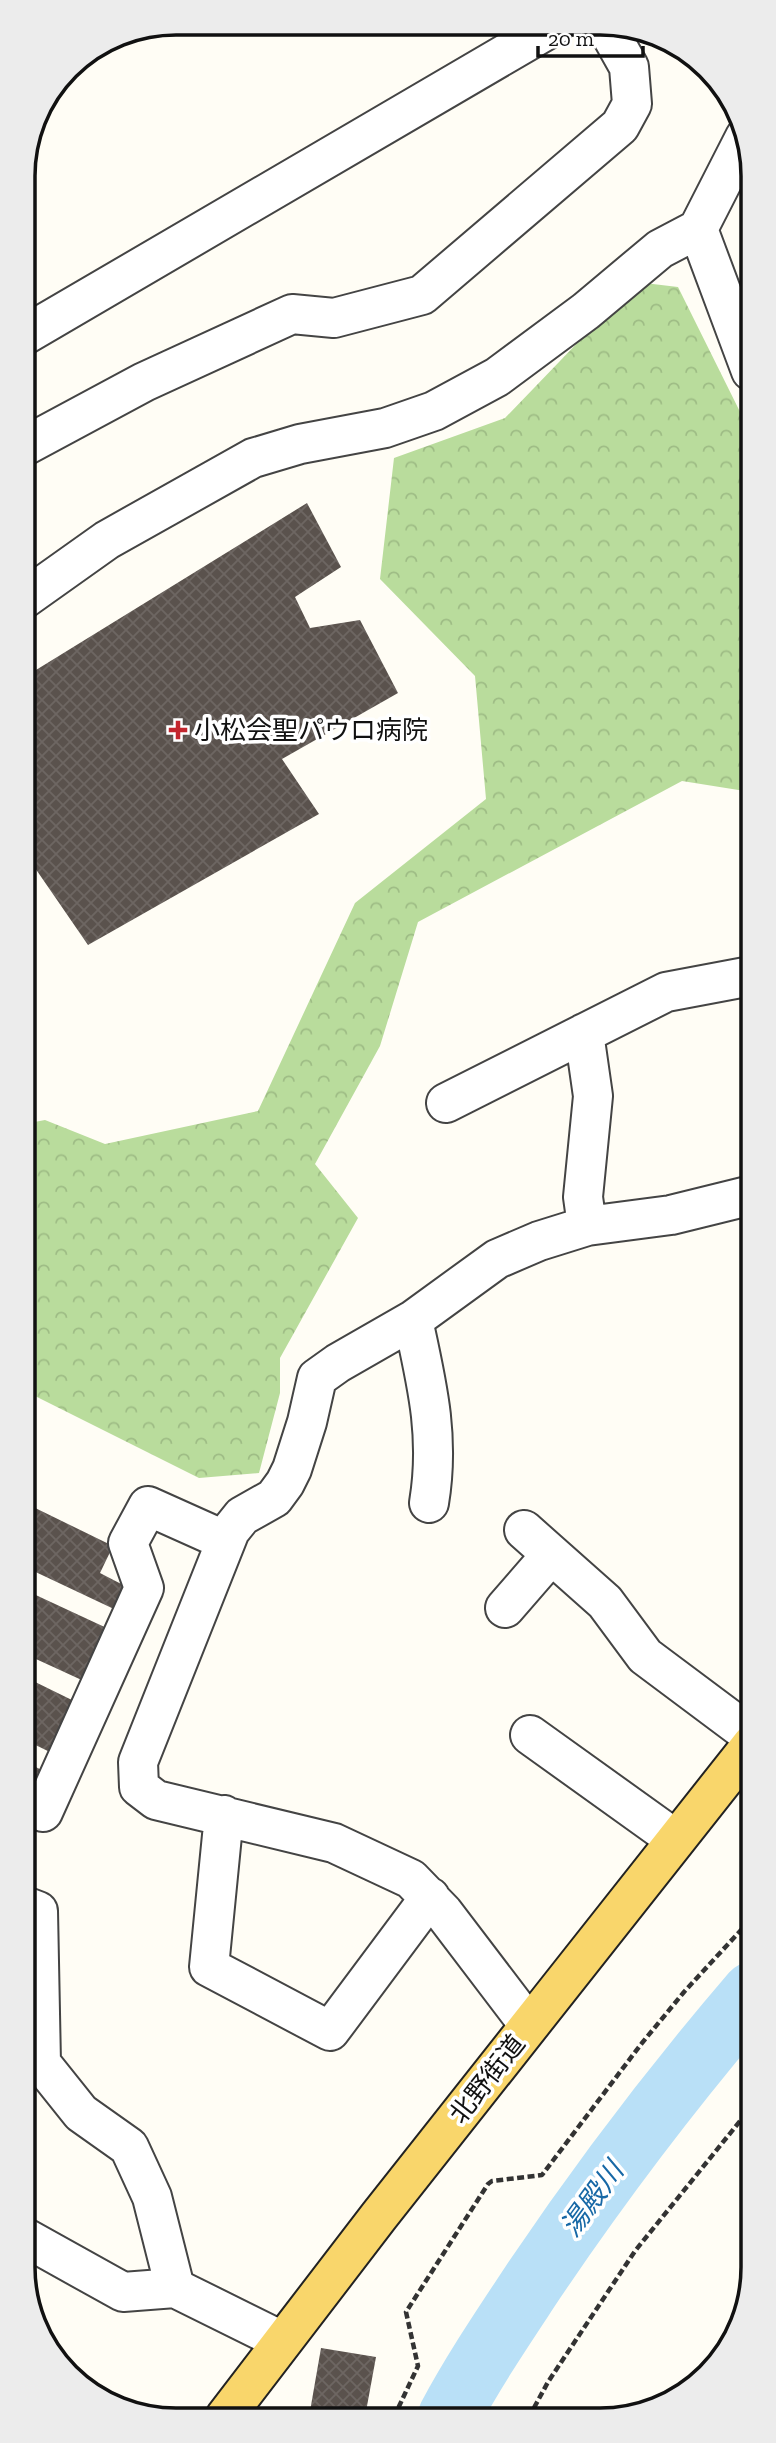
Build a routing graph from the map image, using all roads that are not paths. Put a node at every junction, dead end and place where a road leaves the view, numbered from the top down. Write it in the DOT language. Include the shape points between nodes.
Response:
graph roads {
  1 [pos="538,35"];
  2 [pos="611,36"];
  3 [pos="738,150"];
  4 [pos="698,229"];
  5 [pos="35,329"];
  6 [pos="741,344"];
  7 [pos="35,441"];
  8 [pos="35,591"];
  9 [pos="741,978"];
  10 [pos="584,1034"];
  11 [pos="446,1103"];
  12 [pos="741,1198"];
  13 [pos="587,1226"];
  14 [pos="413,1320"];
  15 [pos="429,1503"];
  16 [pos="226,1541"];
  17 [pos="505,1608"];
  18 [pos="741,1728"];
  19 [pos="530,1735"];
  20 [pos="741,1758"];
  21 [pos="43,1812"];
  22 [pos="224,1815"];
  23 [pos="675,1839"];
  24 [pos="430,1897"];
  25 [pos="35,1910"];
  26 [pos="35,2000"];
  27 [pos="529,2025"];
  28 [pos="35,2061"];
  29 [pos="35,2243"];
  30 [pos="175,2288"];
  31 [pos="282,2341"];
  32 [pos="232,2408"];
  1 -- 5 [label="street"];
  2 -- 7 [label="street" via="629,67 632,104 620,126 422,295 334,318 292,314 144,382"];
  3 -- 4 [label="street"];
  4 -- 6 [label="street"];
  4 -- 8 [label="street" via="660,249 498,377 434,411 385,428 253,458 107,540"];
  9 -- 10 [label="street" via="666,992"];
  10 -- 11 [label="street"];
  10 -- 13 [label="street" via="593,1096 583,1197"];
  12 -- 13 [label="street"];
  13 -- 14 [label="street" via="497,1259"];
  14 -- 15 [label="street" via="431,1404 435,1470"];
  14 -- 16 [label="street" via="317,1378 285,1483 274,1498 242,1516"];
  16 -- 21 [label="street" via="148,1506 128,1542 144,1588"];
  16 -- 22 [label="street" via="138,1762 139,1787 156,1800"];
  17 -- 18 [label="street" via="537,1542 605,1602 645,1656"];
  19 -- 23 [label="street"];
  20 -- 23 [label="main road, 北野街道"];
  22 -- 24 [label="street" via="334,1843 411,1879"];
  22 -- 24 [label="street" via="209,1967 330,2031"];
  23 -- 27 [label="main road, 北野街道"];
  24 -- 27 [label="street"];
  25 -- 26 [label="street"];
  27 -- 31 [label="main road, 北野街道"];
  28 -- 30 [label="street" via="82,2113 129,2147 152,2197"];
  29 -- 30 [label="street" via="123,2292"];
  30 -- 31 [label="street"];
  31 -- 32 [label="main road, 北野街道"];
}
